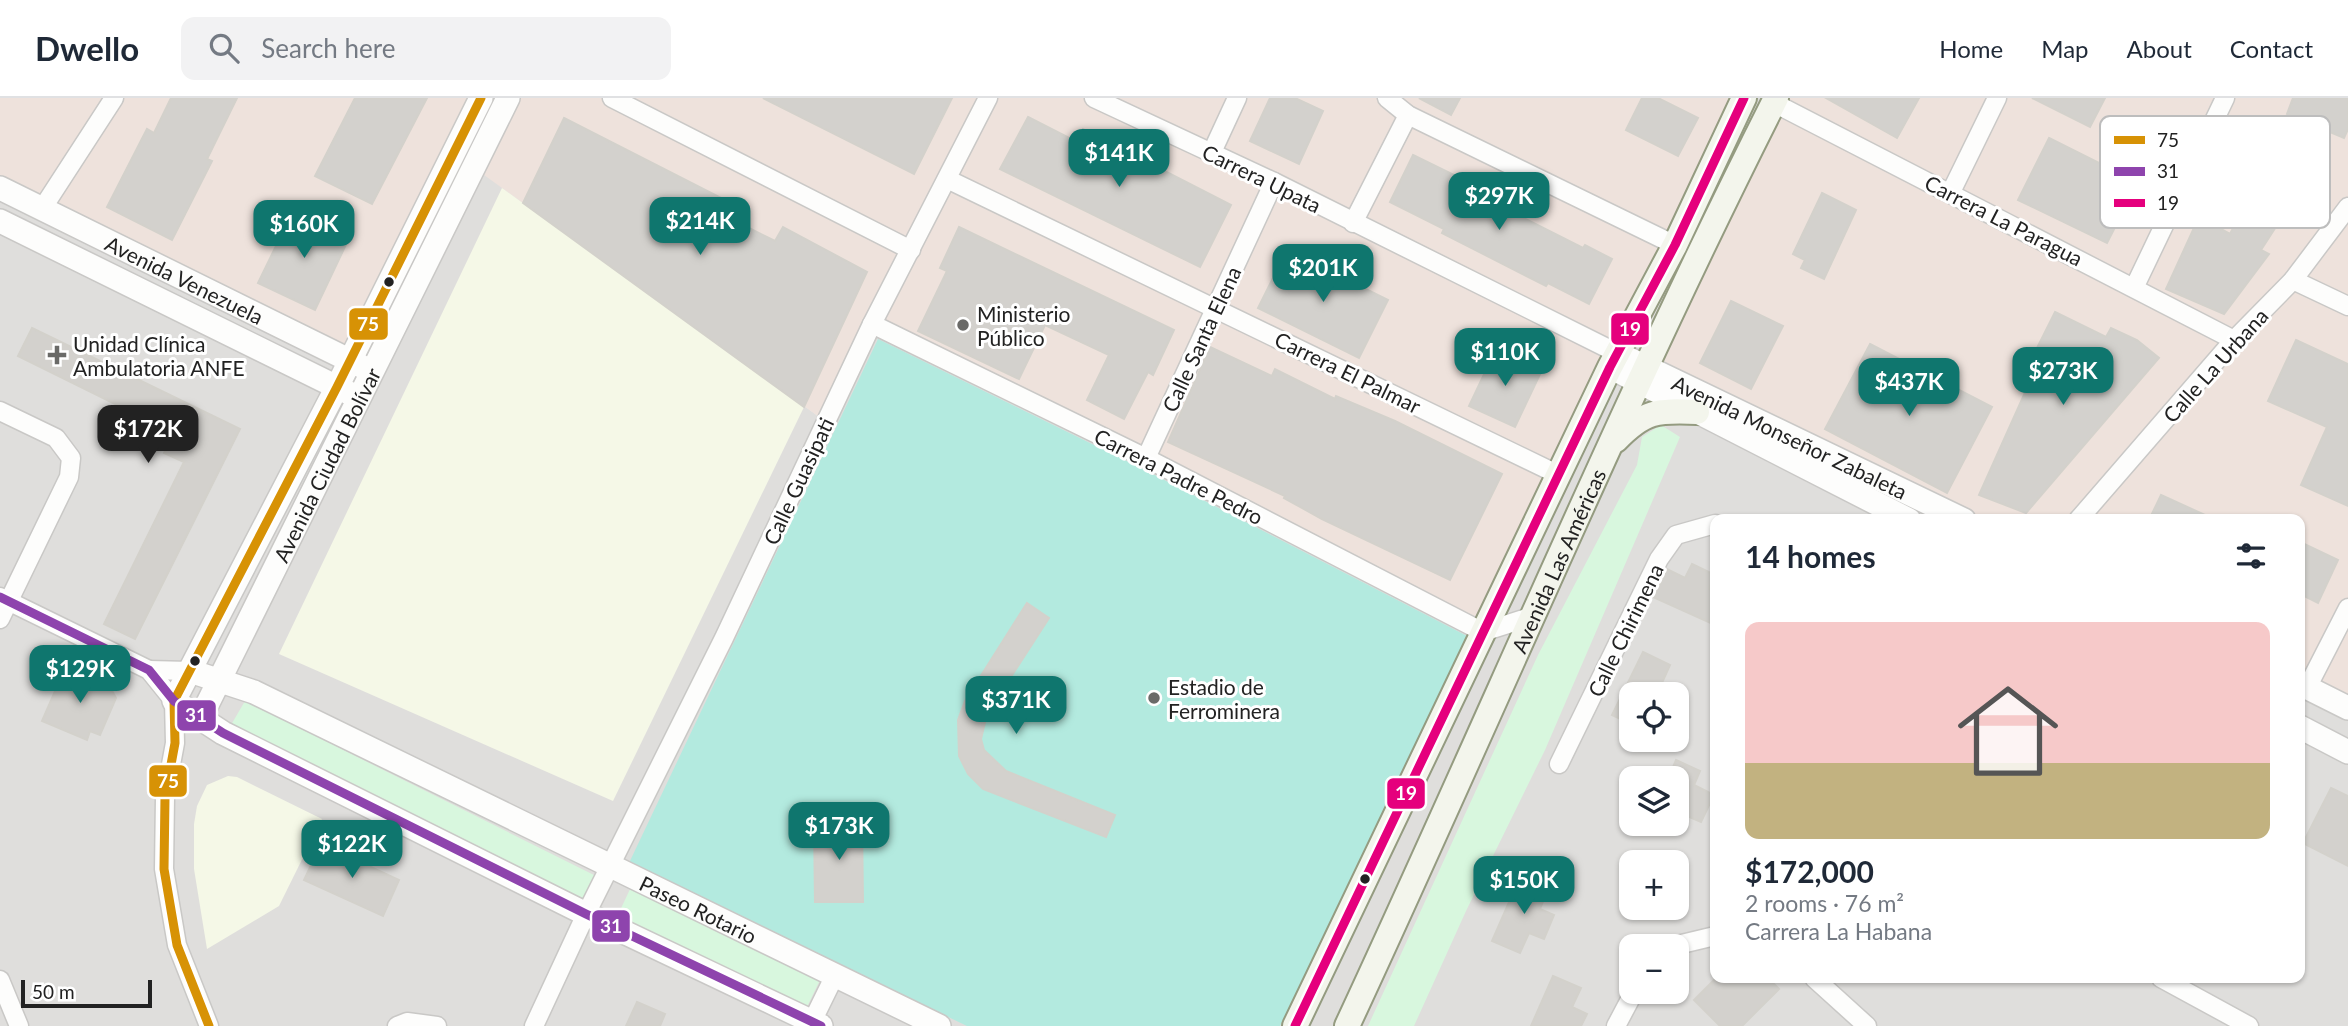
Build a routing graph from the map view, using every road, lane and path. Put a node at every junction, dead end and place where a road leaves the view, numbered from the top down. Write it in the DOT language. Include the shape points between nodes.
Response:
graph roads {
  1 [pos="114,98"];
  2 [pos="481,98"];
  3 [pos="508,98"];
  4 [pos="612,98"];
  5 [pos="988,98"];
  6 [pos="1094,98"];
  7 [pos="1237,98"];
  8 [pos="1387,98"];
  9 [pos="1744,98"];
  10 [pos="1997,98"];
  11 [pos="2225,98"];
  12 [pos="1775,101"];
  13 [pos="1408,115"];
  14 [pos="2216,116"];
  15 [pos="1212,152"];
  16 [pos="947,179"];
  17 [pos="1274,183"];
  18 [pos="0,188"];
  19 [pos="1951,192"];
  20 [pos="2348,206"];
  21 [pos="42,209"];
  22 [pos="0,220"];
  23 [pos="1353,223"];
  24 [pos="2163,228"];
  25 [pos="1675,245"];
  26 [pos="911,250"];
  27 [pos="2293,280"];
  28 [pos="2134,288"];
  29 [pos="1215,306"];
  30 [pos="2348,306"];
  31 [pos="872,324"];
  32 [pos="2234,340"];
  33 [pos="350,360"];
  34 [pos="1614,360"];
  35 [pos="371,371"];
  36 [pos="1641,373"];
  37 [pos="337,387"];
  38 [pos="359,398"];
  39 [pos="0,411"];
  40 [pos="1697,412"];
  41 [pos="1608,448"];
  42 [pos="1146,458"];
  43 [pos="1559,475"];
  44 [pos="1897,514"];
  45 [pos="1951,514"];
  46 [pos="2083,514"];
  47 [pos="1710,525"];
  48 [pos="4,599"];
  49 [pos="2348,608"];
  50 [pos="1533,616"];
  51 [pos="0,619"];
  52 [pos="1483,632"];
  53 [pos="149,670"];
  54 [pos="190,671"];
  55 [pos="223,679"];
  56 [pos="2305,684"];
  57 [pos="2305,686"];
  58 [pos="174,701"];
  59 [pos="2348,708"];
  60 [pos="200,719"];
  61 [pos="2305,730"];
  62 [pos="175,743"];
  63 [pos="2348,752"];
  64 [pos="1559,764"];
  65 [pos="611,866"];
  66 [pos="586,914"];
  67 [pos="1710,937"];
  68 [pos="1689,942"];
  69 [pos="835,975"];
  70 [pos="0,980"];
  71 [pos="1820,983"];
  72 [pos="2170,983"];
  73 [pos="1628,1004"];
  74 [pos="431,1024"];
  75 [pos="814,1024"];
  76 [pos="19,1026"];
  77 [pos="209,1026"];
  78 [pos="397,1026"];
  79 [pos="534,1026"];
  80 [pos="939,1026"];
  81 [pos="1295,1026"];
  82 [pos="1347,1026"];
  83 [pos="1616,1026"];
  84 [pos="1867,1026"];
  85 [pos="2249,1026"];
  1 -- 21 [label="street"];
  2 -- 33 [label="street, Avenida Ciudad Bolívar"];
  3 -- 35 [label="street, Avenida Ciudad Bolívar"];
  4 -- 26 [label="street"];
  5 -- 16 [label="street, Calle Guasipati"];
  6 -- 15 [label="street, Carrera Upata"];
  7 -- 15 [label="street"];
  8 -- 13 [label="street"];
  9 -- 25 [label="main road, Avenida Las Américas"];
  10 -- 19 [label="street"];
  11 -- 14 [label="street"];
  12 -- 19 [label="street, Carrera La Paragua"];
  12 -- 36 [label="main road, Avenida Las Américas"];
  13 -- 23 [label="street"];
  13 -- 25 [label="street"];
  15 -- 17 [label="street, Carrera Upata"];
  16 -- 26 [label="street, Calle Guasipati"];
  16 -- 29 [label="street, Carrera El Palmar"];
  17 -- 23 [label="street, Carrera Upata"];
  17 -- 29 [label="street, Calle Santa Elena"];
  18 -- 21 [label="street, Avenida Venezuela"];
  19 -- 28 [label="street, Carrera La Paragua"];
  20 -- 27 [label="street, Calle La Urbana"];
  21 -- 33 [label="street, Avenida Venezuela"];
  22 -- 37 [label="street, Avenida Venezuela"];
  23 -- 34 [label="street, Carrera Upata"];
  24 -- 28 [label="street"];
  25 -- 34 [label="main road, Avenida Las Américas"];
  26 -- 31 [label="street, Calle Guasipati"];
  27 -- 30 [label="street"];
  27 -- 32 [label="street, Calle La Urbana"];
  28 -- 32 [label="street, Carrera La Paragua"];
  29 -- 42 [label="street, Calle Santa Elena"];
  29 -- 43 [label="street, Carrera El Palmar"];
  31 -- 42 [label="street, Carrera Padre Pedro"];
  31 -- 65 [label="street, Calle Guasipati"];
  32 -- 46 [label="street, Calle La Urbana"];
  33 -- 35 [label="street, Avenida Venezuela"];
  33 -- 37 [label="street, Avenida Ciudad Bolívar"];
  34 -- 36 [label="street, Avenida Monseñor Zabaleta"];
  34 -- 43 [label="main road, Avenida Las Américas"];
  35 -- 38 [label="street, Avenida Ciudad Bolívar"];
  36 -- 40 [label="street, Avenida Monseñor Zabaleta"];
  36 -- 41 [label="main road, Avenida Las Américas"];
  36 -- 45 [label="street, Avenida Monseñor Zabaleta"];
  37 -- 38 [label="street, Avenida Venezuela"];
  37 -- 54 [label="street, Avenida Ciudad Bolívar"];
  38 -- 55 [label="street, Avenida Ciudad Bolívar"];
  39 -- 48 [label="street" via="56,438 71,458 69,477"];
  40 -- 41 [label="main road" via="1645,415"];
  40 -- 44 [label="street, Avenida Monseñor Zabaleta"];
  41 -- 50 [label="main road, Avenida Las Américas"];
  42 -- 52 [label="street, Carrera Padre Pedro"];
  43 -- 52 [label="main road, Avenida Las Américas"];
  47 -- 64 [label="street, Calle Chirimena" via="1676,535 1659,559"];
  48 -- 51 [label="street"];
  48 -- 53 [label="street"];
  49 -- 56 [label="street"];
  50 -- 52 [label="street"];
  50 -- 82 [label="main road, Avenida Las Américas"];
  52 -- 81 [label="main road, Avenida Las Américas"];
  53 -- 54 [label="street"];
  53 -- 58 [label="street"];
  54 -- 55 [label="street, Paseo Rotario"];
  54 -- 58 [label="street, Avenida Ciudad Bolívar"];
  55 -- 60 [label="street, Avenida Ciudad Bolívar"];
  55 -- 65 [label="street, Paseo Rotario"];
  57 -- 59 [label="street"];
  58 -- 60 [label="street"];
  58 -- 62 [label="street"];
  60 -- 62 [label="street"];
  60 -- 66 [label="street"];
  61 -- 63 [label="street"];
  62 -- 77 [label="street" via="164,797 164,869 177,945"];
  65 -- 66 [label="street, Calle Guasipati"];
  65 -- 69 [label="street, Paseo Rotario"];
  66 -- 75 [label="street"];
  66 -- 79 [label="street, Calle Guasipati"];
  67 -- 68 [label="street"];
  69 -- 75 [label="street"];
  69 -- 80 [label="street, Paseo Rotario"];
  70 -- 76 [label="street"];
  71 -- 84 [label="street"];
  72 -- 85 [label="street"];
  73 -- 83 [label="street"];
  74 -- 78 [label="street"];
}
